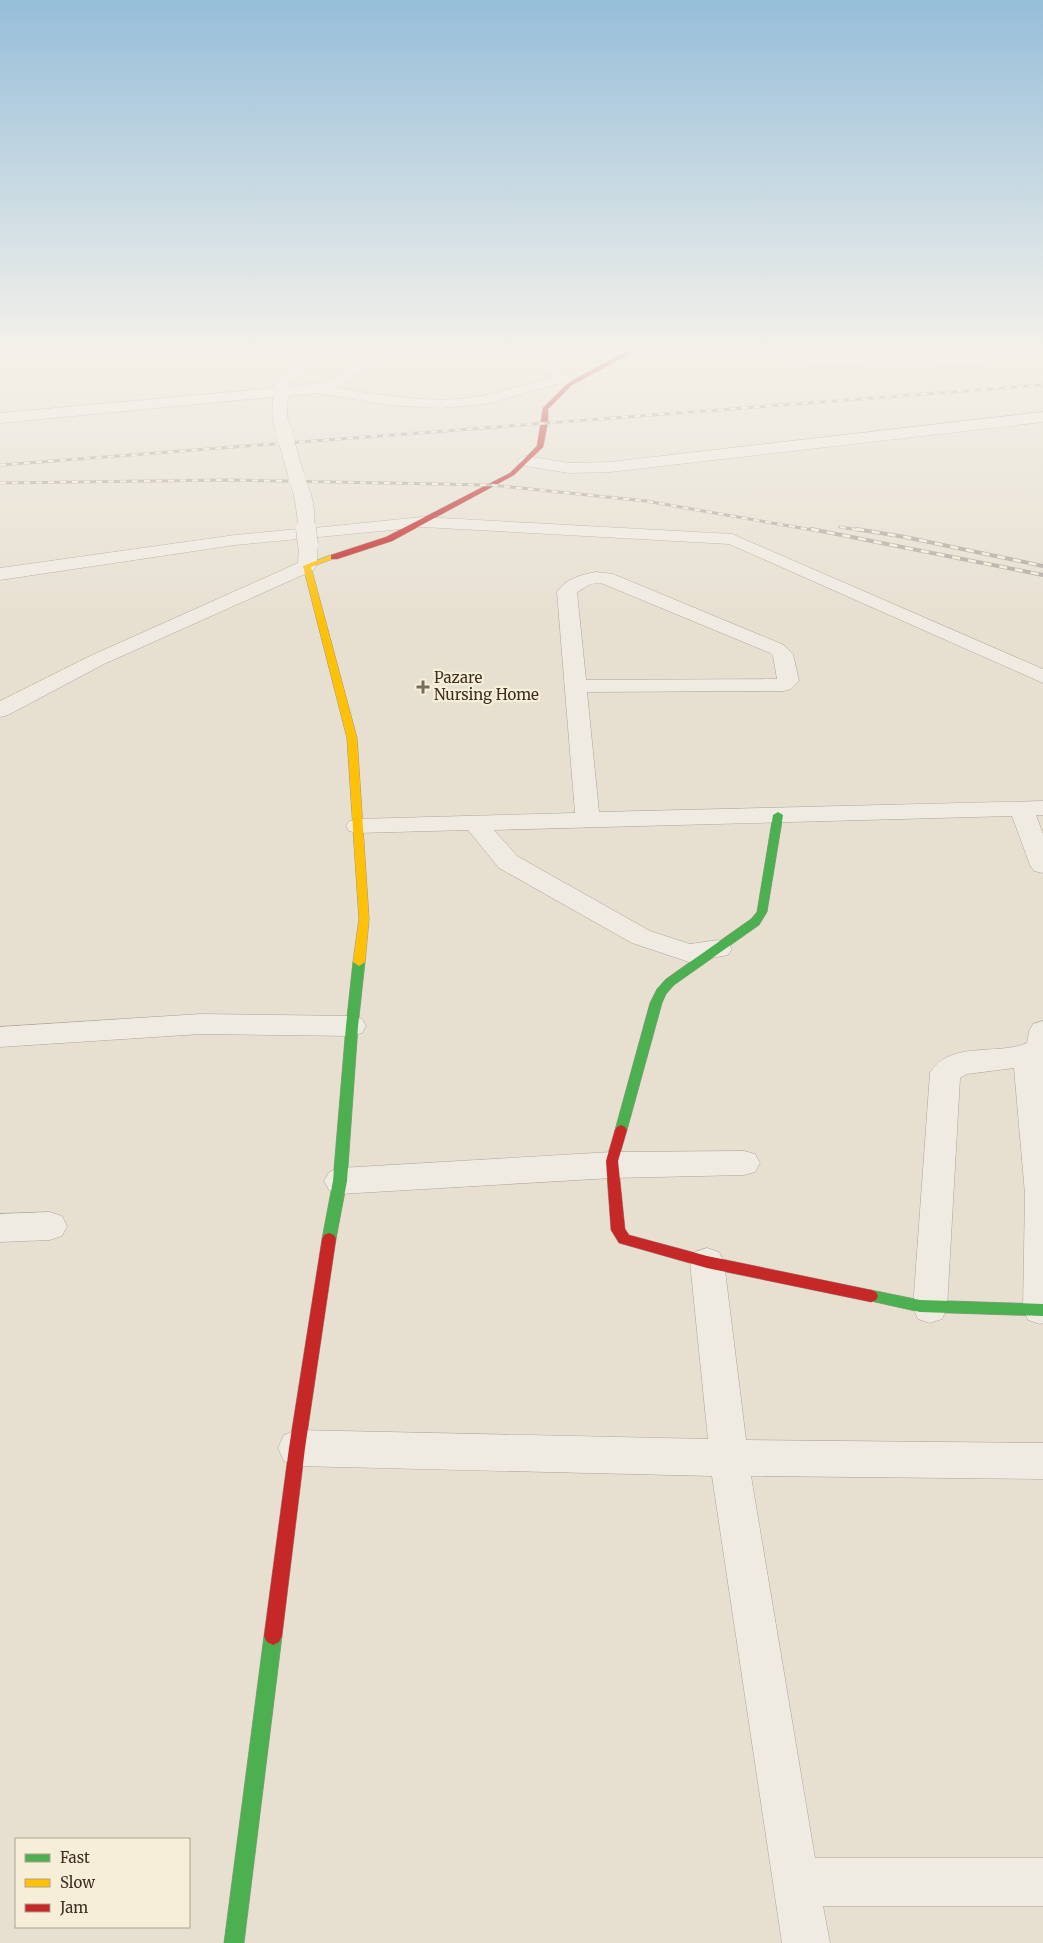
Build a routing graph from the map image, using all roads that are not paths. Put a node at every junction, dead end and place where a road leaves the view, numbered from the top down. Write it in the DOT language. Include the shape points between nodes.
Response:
graph roads {
  1 [pos="287,441"];
  2 [pos="541,441"];
  3 [pos="838,441"];
  4 [pos="526,461"];
  5 [pos="419,523"];
  6 [pos="307,566"];
  7 [pos="0,574"];
  8 [pos="1043,676"];
  9 [pos="576,686"];
  10 [pos="0,710"];
  11 [pos="1032,809"];
  12 [pos="778,815"];
  13 [pos="588,820"];
  14 [pos="475,823"];
  15 [pos="358,826"];
  16 [pos="1043,865"];
  17 [pos="718,949"];
  18 [pos="352,1026"];
  19 [pos="0,1037"];
  20 [pos="1035,1043"];
  21 [pos="744,1163"];
  22 [pos="612,1165"];
  23 [pos="340,1181"];
  24 [pos="50,1226"];
  25 [pos="0,1228"];
  26 [pos="707,1262"];
  27 [pos="930,1308"];
  28 [pos="1042,1310"];
  29 [pos="296,1448"];
  30 [pos="729,1458"];
  31 [pos="1043,1462"];
  32 [pos="794,1882"];
  33 [pos="1043,1882"];
  34 [pos="234,1943"];
  35 [pos="806,1943"];
  1 -- 6 [label="street, bridge" via="306,527"];
  2 -- 4 [label="main road" via="540,447"];
  3 -- 4 [label="street" via="610,467 569,468"];
  4 -- 5 [label="main road" via="512,474"];
  5 -- 6 [label="main road" via="389,539"];
  5 -- 7 [label="street" via="236,540"];
  5 -- 8 [label="street" via="732,538"];
  6 -- 10 [label="street" via="97,660"];
  6 -- 15 [label="main road" via="352,738"];
  9 -- 9 [label="street" via="567,590 589,578 601,577 781,651 788,681 784,685"];
  9 -- 13 [label="street"];
  11 -- 12 [label="street"];
  11 -- 16 [label="street"];
  12 -- 13 [label="street"];
  12 -- 17 [label="main road" via="762,912 755,922"];
  13 -- 14 [label="street"];
  14 -- 15 [label="street"];
  14 -- 17 [label="street" via="508,862 619,926 689,953"];
  15 -- 18 [label="main road" via="364,919"];
  17 -- 22 [label="main road" via="670,982 661,992"];
  18 -- 19 [label="street" via="201,1024"];
  18 -- 23 [label="main road"];
  20 -- 27 [label="street" via="960,1064 945,1073"];
  20 -- 28 [label="street"];
  21 -- 22 [label="street"];
  22 -- 23 [label="street"];
  22 -- 26 [label="main road" via="618,1230 624,1239"];
  23 -- 29 [label="main road"];
  24 -- 25 [label="street"];
  26 -- 27 [label="main road"];
  26 -- 30 [label="street"];
  27 -- 28 [label="main road"];
  29 -- 30 [label="street"];
  29 -- 34 [label="main road"];
  30 -- 31 [label="street"];
  30 -- 32 [label="street"];
  32 -- 33 [label="street"];
  32 -- 35 [label="street"];
}
